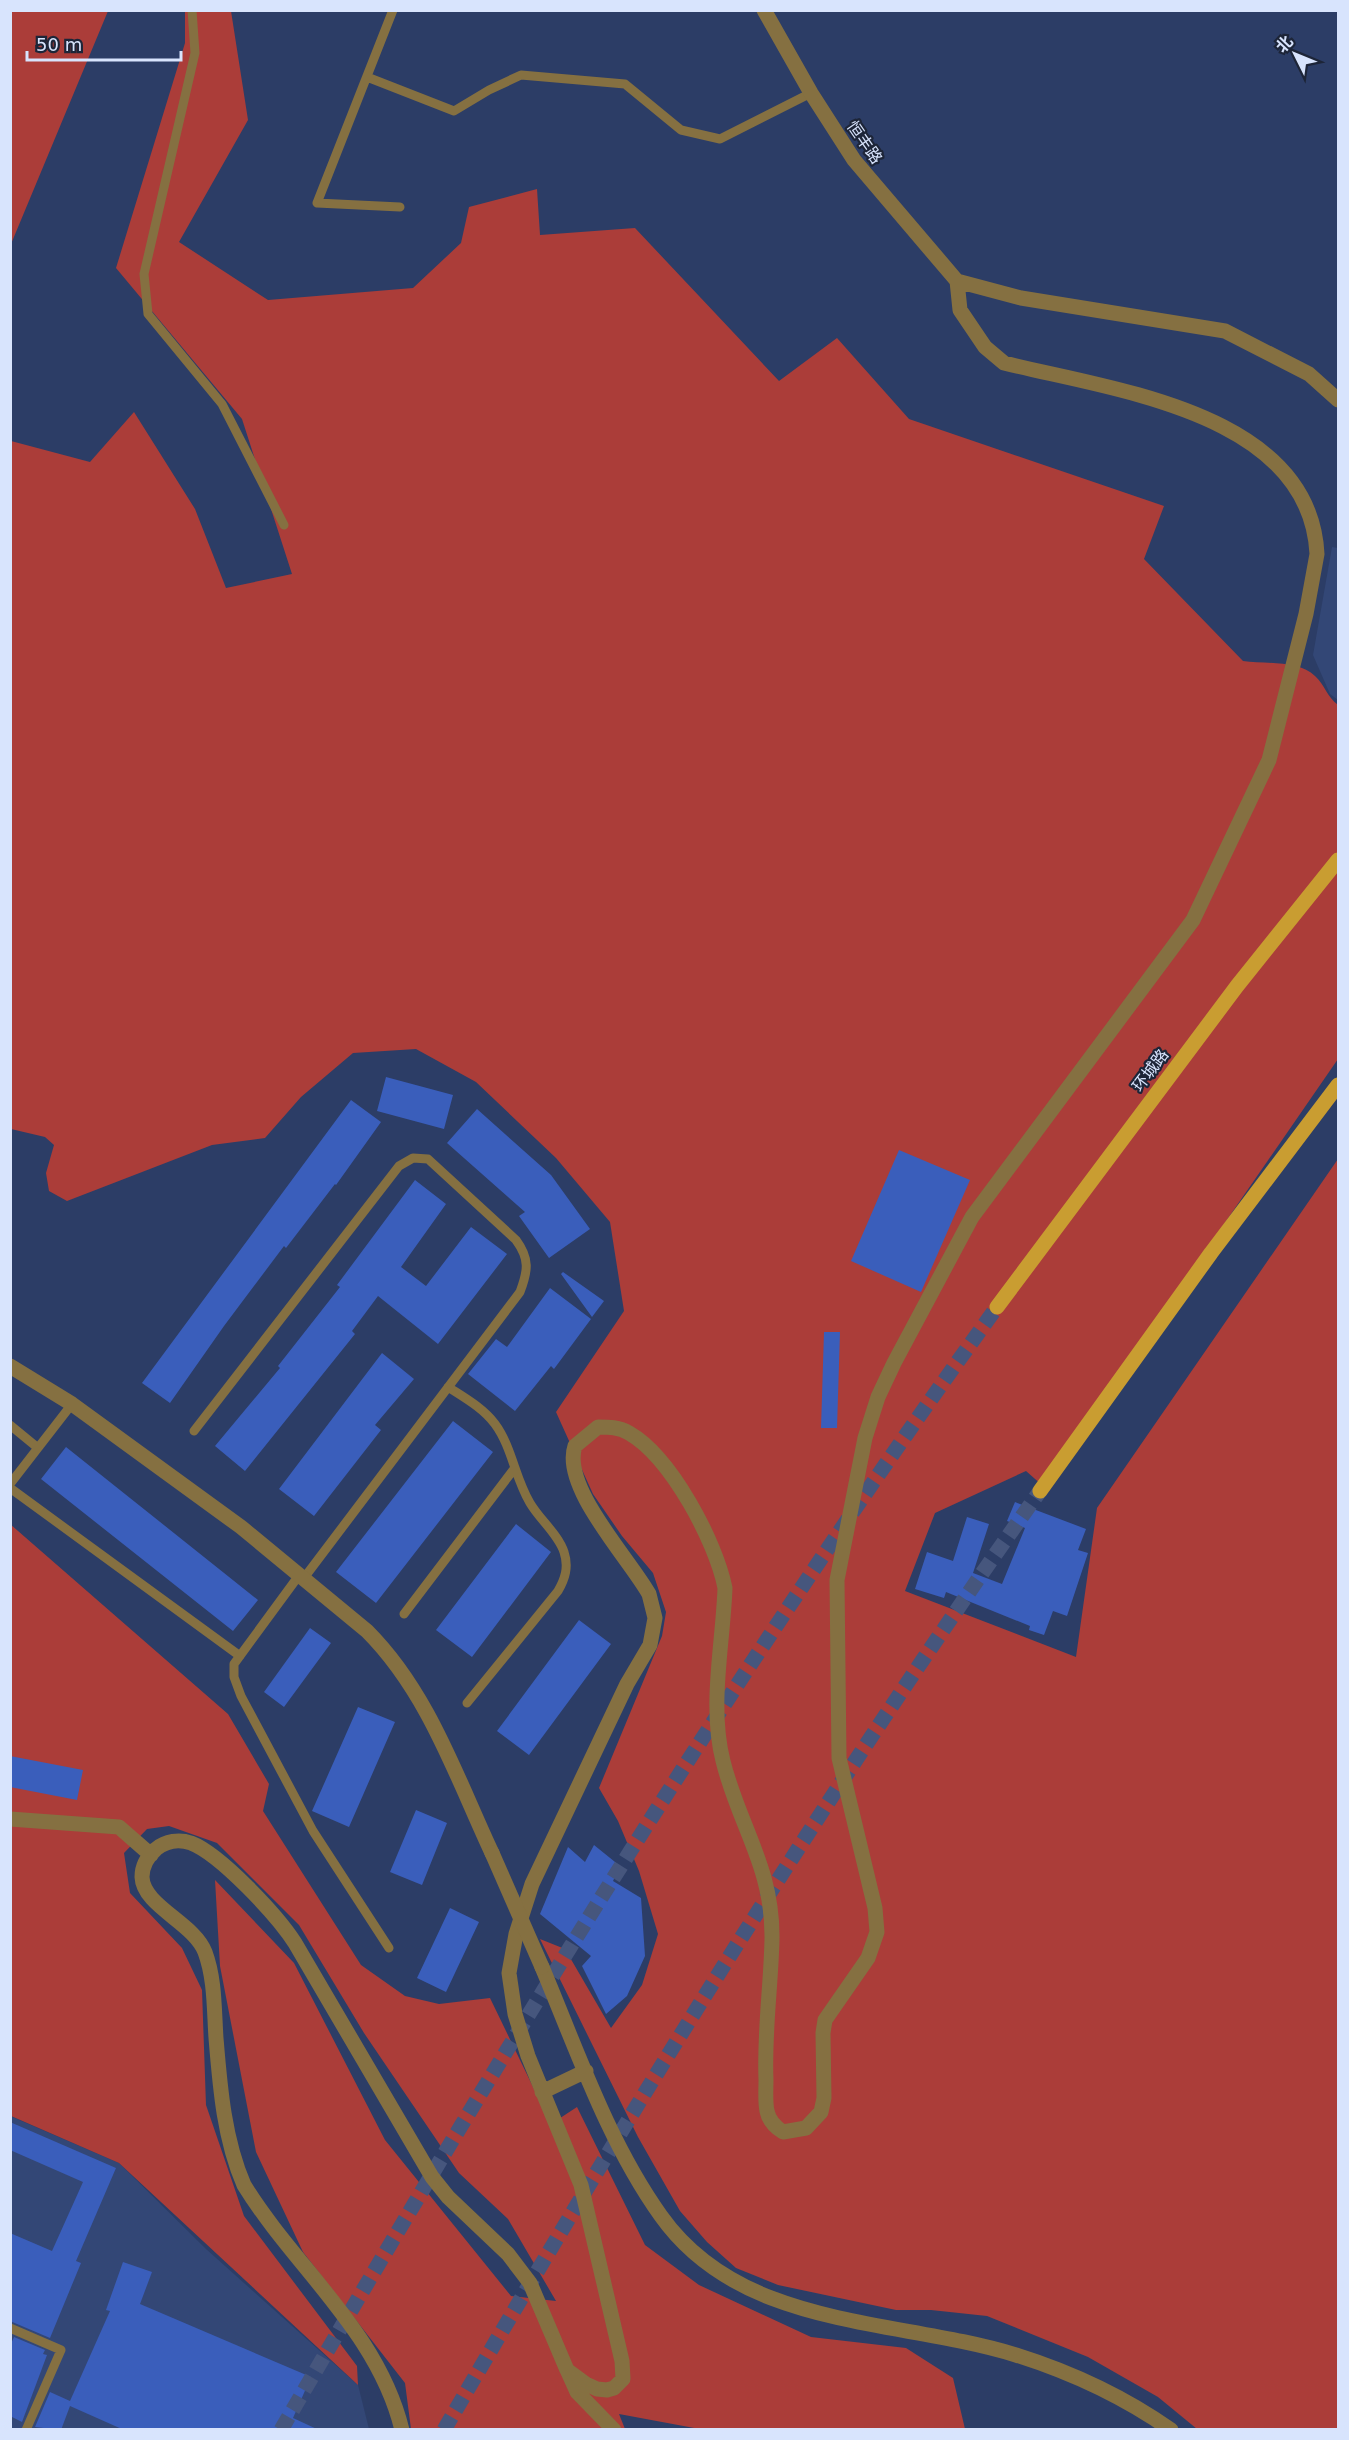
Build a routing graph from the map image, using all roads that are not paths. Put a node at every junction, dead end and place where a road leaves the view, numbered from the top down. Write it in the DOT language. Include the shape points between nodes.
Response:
graph roads {
  1 [pos="192,10"];
  2 [pos="393,10"];
  3 [pos="764,10"];
  4 [pos="776,10"];
  5 [pos="776,31"];
  6 [pos="367,77"];
  7 [pos="811,93"];
  8 [pos="400,207"];
  9 [pos="957,281"];
  10 [pos="1338,400"];
  11 [pos="284,525"];
  12 [pos="1338,860"];
  13 [pos="1338,1085"];
  14 [pos="997,1307"];
  15 [pos="10,1366"];
  16 [pos="448,1387"];
  17 [pos="72,1404"];
  18 [pos="10,1425"];
  19 [pos="194,1431"];
  20 [pos="38,1448"];
  21 [pos="514,1469"];
  22 [pos="10,1486"];
  23 [pos="1040,1491"];
  24 [pos="302,1576"];
  25 [pos="404,1614"];
  26 [pos="240,1656"];
  27 [pos="467,1703"];
  28 [pos="10,1819"];
  29 [pos="151,1855"];
  30 [pos="388,1947"];
  31 [pos="586,2071"];
  32 [pos="542,2092"];
  33 [pos="10,2328"];
  34 [pos="567,2370"];
  35 [pos="26,2430"];
  36 [pos="402,2430"];
  37 [pos="614,2430"];
  38 [pos="1171,2430"];
  1 -- 11 [label="lane" via="195,52 144,274 148,314 222,404"];
  2 -- 6 [label="lane"];
  3 -- 5 [label="street, 恒丰路"];
  4 -- 5 [label="street"];
  5 -- 7 [label="street, 恒丰路"];
  6 -- 7 [label="lane" via="454,111 521,75 625,84 681,130 720,139"];
  6 -- 8 [label="lane" via="317,203"];
  7 -- 9 [label="street, 恒丰路" via="854,160"];
  9 -- 10 [label="street" via="1021,298 1225,331 1309,374"];
  9 -- 32 [label="street" via="960,310 985,347 1004,363 1185,410 1232,432 1272,458 1299,492 1316,541 1306,614 1269,760 1193,920 972,1217 878,1397 865,1438 837,1580 839,1758 877,1926 867,1958 825,2020 823,2106 811,2124 800,2130 783,2132 772,2123 766,2110 765,2048 772,1933 769,1897 759,1858 735,1802 719,1739 725,1588 722,1574 704,1529 684,1496 639,1441 618,1428 598,1427 575,1446 572,1461 581,1489 638,1574 649,1594 655,1618 650,1645 627,1684 537,1873 511,1955 509,1973 515,2014"];
  12 -- 14 [label="main road, 环城路" via="1181,1059"];
  13 -- 23 [label="main road"];
  15 -- 17 [label="street"];
  16 -- 19 [label="lane" via="520,1292 528,1262 516,1240 438,1166 420,1157 399,1166 388,1178"];
  16 -- 21 [label="lane" via="494,1422"];
  16 -- 24 [label="lane"];
  17 -- 20 [label="lane"];
  17 -- 24 [label="street"];
  18 -- 20 [label="lane"];
  20 -- 22 [label="lane"];
  21 -- 25 [label="lane"];
  21 -- 27 [label="lane" via="530,1504 560,1545 566,1571 558,1592"];
  22 -- 26 [label="lane"];
  24 -- 26 [label="lane"];
  24 -- 31 [label="street, bridge" via="368,1631 399,1666 427,1713"];
  26 -- 30 [label="lane" via="234,1664 234,1677 241,1696 313,1831"];
  28 -- 29 [label="street" via="120,1827"];
  29 -- 34 [label="street" via="170,1842 193,1844 282,1922 432,2177 527,2278"];
  29 -- 36 [label="street" via="143,1872 145,1889 195,1935 204,1951 214,1997 224,2112 238,2173 249,2194 369,2349"];
  31 -- 32 [label="street"];
  31 -- 38 [label="street" via="628,2164 662,2217 685,2244 735,2282 754,2293 813,2311 1014,2355 1128,2402"];
  32 -- 34 [label="street" via="581,2185 624,2373 614,2388 597,2389"];
  33 -- 35 [label="lane" via="61,2350"];
  34 -- 37 [label="street" via="577,2392"];
}
